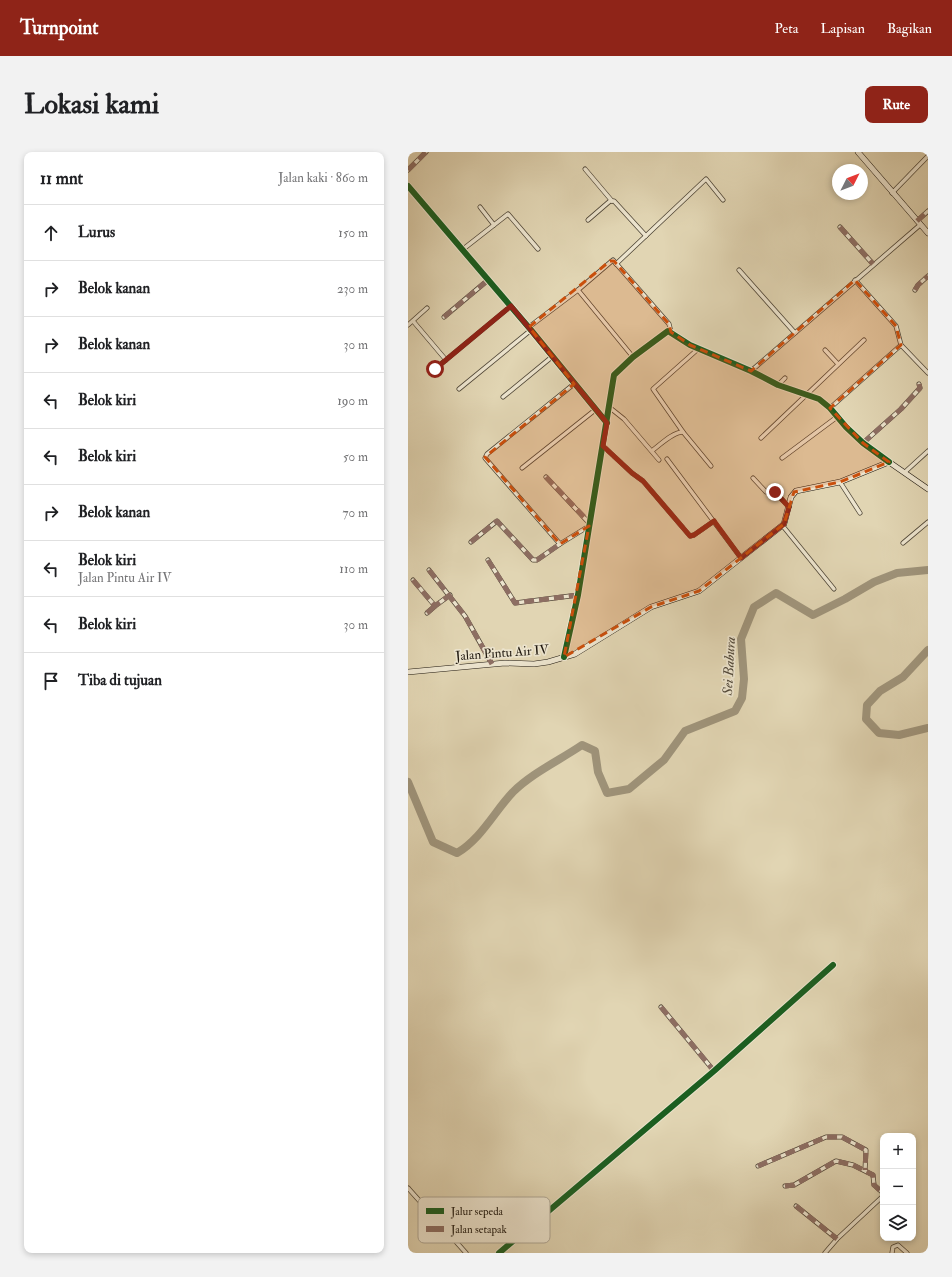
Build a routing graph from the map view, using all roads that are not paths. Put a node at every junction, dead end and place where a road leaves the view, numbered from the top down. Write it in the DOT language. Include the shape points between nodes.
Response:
graph roads {
  1 [pos="426,152"];
  2 [pos="858,152"];
  3 [pos="928,156"];
  4 [pos="585,169"];
  5 [pos="408,170"];
  6 [pos="408,186"];
  7 [pos="892,193"];
  8 [pos="723,200"];
  9 [pos="612,201"];
  10 [pos="480,207"];
  11 [pos="928,211"];
  12 [pos="588,220"];
  13 [pos="919,223"];
  14 [pos="494,225"];
  15 [pos="840,227"];
  16 [pos="928,233"];
  17 [pos="646,236"];
  18 [pos="538,249"];
  19 [pos="462,250"];
  20 [pos="616,264"];
  21 [pos="873,264"];
  22 [pos="738,270"];
  23 [pos="928,276"];
  24 [pos="488,280"];
  25 [pos="855,280"];
  26 [pos="578,290"];
  27 [pos="915,290"];
  28 [pos="511,306"];
  29 [pos="427,308"];
  30 [pos="444,317"];
  31 [pos="413,321"];
  32 [pos="408,325"];
  33 [pos="530,328"];
  34 [pos="671,332"];
  35 [pos="794,333"];
  36 [pos="864,340"];
  37 [pos="901,345"];
  38 [pos="698,349"];
  39 [pos="825,350"];
  40 [pos="553,356"];
  41 [pos="633,357"];
  42 [pos="446,360"];
  43 [pos="838,364"];
  44 [pos="435,369"];
  45 [pos="751,371"];
  46 [pos="928,373"];
  47 [pos="785,378"];
  48 [pos="574,384"];
  49 [pos="919,384"];
  50 [pos="778,385"];
  51 [pos="459,389"];
  52 [pos="806,395"];
  53 [pos="503,397"];
  54 [pos="609,407"];
  55 [pos="830,408"];
  56 [pos="595,410"];
  57 [pos="837,417"];
  58 [pos="607,423"];
  59 [pos="683,432"];
  60 [pos="760,438"];
  61 [pos="862,443"];
  62 [pos="603,446"];
  63 [pos="653,450"];
  64 [pos="928,451"];
  65 [pos="782,458"];
  66 [pos="667,459"];
  67 [pos="660,460"];
  68 [pos="889,462"];
  69 [pos="711,466"];
  70 [pos="522,468"];
  71 [pos="905,472"];
  72 [pos="546,477"];
  73 [pos="753,478"];
  74 [pos="840,482"];
  75 [pos="928,489"];
  76 [pos="789,507"];
  77 [pos="860,513"];
  78 [pos="714,521"];
  79 [pos="928,522"];
  80 [pos="590,525"];
  81 [pos="782,525"];
  82 [pos="471,542"];
  83 [pos="903,543"];
  84 [pos="560,544"];
  85 [pos="741,558"];
  86 [pos="488,560"];
  87 [pos="429,570"];
  88 [pos="413,580"];
  89 [pos="834,589"];
  90 [pos="450,595"];
  91 [pos="578,595"];
  92 [pos="435,606"];
  93 [pos="427,613"];
  94 [pos="564,658"];
  95 [pos="492,664"];
  96 [pos="408,672"];
  97 [pos="833,965"];
  98 [pos="661,1007"];
  99 [pos="714,1071"];
  100 [pos="758,1166"];
  101 [pos="865,1170"];
  102 [pos="785,1186"];
  103 [pos="408,1188"];
  104 [pos="880,1191"];
  105 [pos="880,1197"];
  106 [pos="418,1199"];
  107 [pos="796,1206"];
  108 [pos="550,1210"];
  109 [pos="838,1239"];
  110 [pos="457,1243"];
  111 [pos="511,1243"];
  112 [pos="466,1253"];
  113 [pos="499,1253"];
  114 [pos="825,1253"];
  115 [pos="892,1253"];
  116 [pos="907,1253"];
  1 -- 5 [label="street"];
  2 -- 7 [label="main road"];
  3 -- 7 [label="street"];
  4 -- 9 [label="street"];
  6 -- 19 [label="street"];
  7 -- 13 [label="main road"];
  8 -- 17 [label="street" via="706,179"];
  9 -- 12 [label="street"];
  9 -- 17 [label="street"];
  10 -- 14 [label="street"];
  11 -- 13 [label="street"];
  13 -- 16 [label="main road"];
  13 -- 21 [label="street"];
  14 -- 18 [label="street" via="509,214"];
  14 -- 19 [label="street"];
  15 -- 21 [label="street"];
  17 -- 20 [label="street"];
  19 -- 24 [label="street"];
  20 -- 26 [label="street" via="611,260"];
  20 -- 34 [label="street" via="669,324"];
  21 -- 25 [label="street"];
  22 -- 35 [label="street"];
  23 -- 27 [label="street"];
  24 -- 28 [label="street"];
  24 -- 30 [label="street"];
  25 -- 35 [label="street"];
  25 -- 37 [label="street" via="896,326"];
  26 -- 33 [label="street"];
  26 -- 41 [label="street"];
  28 -- 33 [label="street"];
  28 -- 42 [label="street"];
  29 -- 31 [label="street"];
  31 -- 32 [label="street"];
  31 -- 42 [label="street"];
  33 -- 40 [label="street"];
  33 -- 51 [label="street"];
  34 -- 38 [label="street"];
  34 -- 41 [label="street" via="668,331"];
  35 -- 45 [label="street"];
  36 -- 43 [label="street"];
  37 -- 46 [label="street"];
  37 -- 55 [label="street"];
  38 -- 45 [label="street"];
  38 -- 59 [label="street" via="653,389"];
  39 -- 43 [label="street"];
  40 -- 48 [label="street"];
  40 -- 53 [label="street"];
  41 -- 54 [label="street" via="614,375"];
  42 -- 44 [label="street"];
  43 -- 52 [label="street"];
  45 -- 50 [label="street"];
  47 -- 50 [label="street"];
  48 -- 56 [label="street"];
  48 -- 84 [label="street" via="485,458"];
  49 -- 61 [label="street" via="920,388 905,405"];
  50 -- 52 [label="street"];
  52 -- 55 [label="street" via="819,399"];
  52 -- 60 [label="street"];
  54 -- 58 [label="street"];
  54 -- 63 [label="street"];
  55 -- 57 [label="street"];
  56 -- 58 [label="street"];
  56 -- 70 [label="street"];
  57 -- 61 [label="street"];
  57 -- 65 [label="street"];
  58 -- 62 [label="street"];
  59 -- 63 [label="street" via="664,441"];
  59 -- 69 [label="street"];
  61 -- 68 [label="street"];
  62 -- 78 [label="street" via="643,481 690,536"];
  62 -- 80 [label="street"];
  63 -- 67 [label="street"];
  64 -- 71 [label="street"];
  66 -- 78 [label="street"];
  68 -- 71 [label="main road"];
  68 -- 74 [label="main road, Jalan Pintu Air IV"];
  71 -- 75 [label="main road"];
  72 -- 80 [label="street"];
  73 -- 76 [label="street" via="766,492 774,491"];
  74 -- 76 [label="main road, Jalan Pintu Air IV" via="796,491 791,496"];
  74 -- 77 [label="street"];
  76 -- 81 [label="main road, Jalan Pintu Air IV"];
  78 -- 85 [label="street"];
  79 -- 83 [label="street"];
  80 -- 84 [label="street"];
  80 -- 91 [label="street"];
  81 -- 85 [label="main road, Jalan Pintu Air IV"];
  81 -- 89 [label="street"];
  82 -- 84 [label="street" via="497,521 533,560 537,560"];
  85 -- 94 [label="main road, Jalan Pintu Air IV" via="699,591 651,607"];
  86 -- 91 [label="street" via="515,603"];
  87 -- 90 [label="street"];
  88 -- 92 [label="street"];
  90 -- 92 [label="street"];
  90 -- 95 [label="street" via="476,633"];
  91 -- 94 [label="street"];
  92 -- 93 [label="street"];
  94 -- 95 [label="main road, Jalan Pintu Air IV" via="534,664"];
  95 -- 96 [label="main road, Jalan Pintu Air IV"];
  97 -- 99 [label="street"];
  98 -- 99 [label="street"];
  99 -- 108 [label="street"];
  100 -- 101 [label="street" via="826,1137 842,1137 866,1150"];
  101 -- 102 [label="street" via="836,1161 794,1185"];
  101 -- 104 [label="street" via="873,1175 874,1185"];
  103 -- 106 [label="street"];
  105 -- 109 [label="street"];
  107 -- 109 [label="street"];
  109 -- 114 [label="street"];
  110 -- 112 [label="street"];
  111 -- 113 [label="street"];
  115 -- 116 [label="street" via="893,1247 898,1245"];
}
